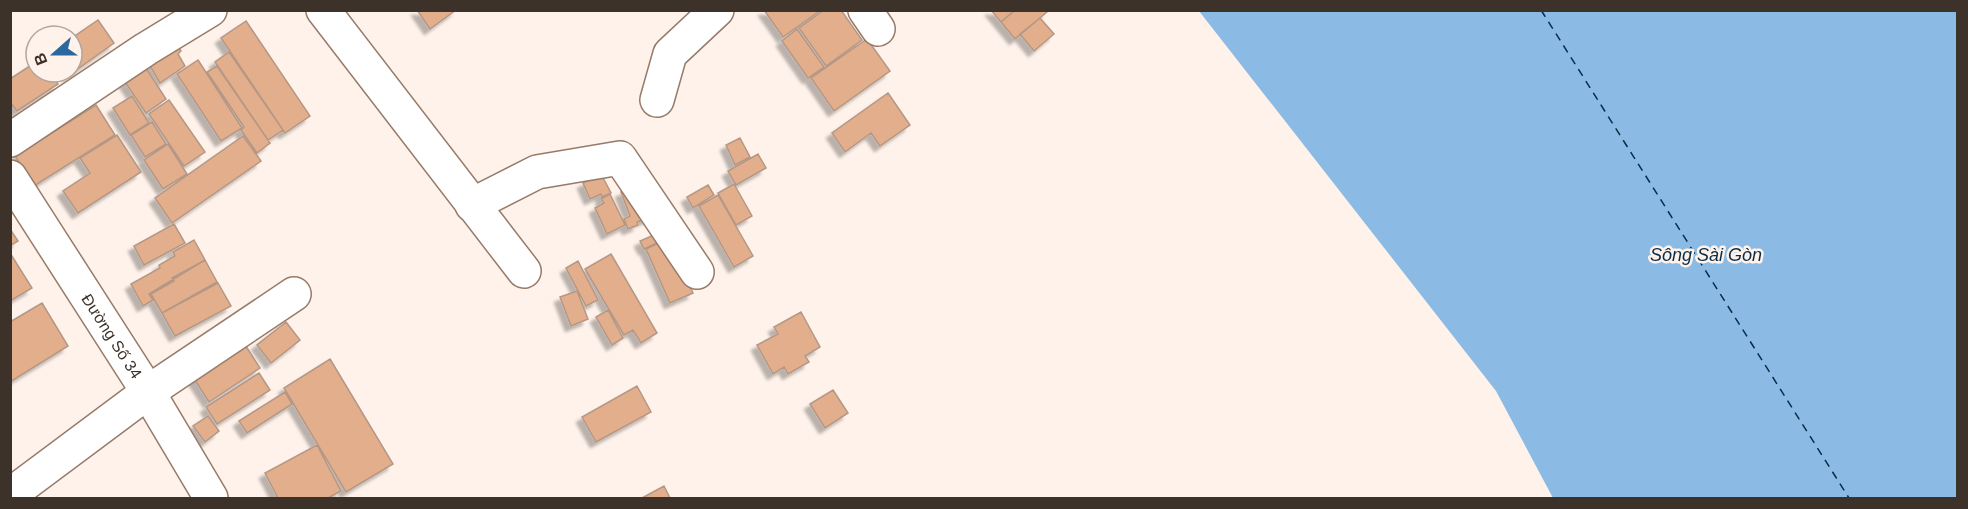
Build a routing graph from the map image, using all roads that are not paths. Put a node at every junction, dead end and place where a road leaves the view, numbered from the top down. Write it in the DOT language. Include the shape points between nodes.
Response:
graph roads {
  1 [pos="210,10"];
  2 [pos="323,10"];
  3 [pos="717,10"];
  4 [pos="657,100"];
  5 [pos="10,140"];
  6 [pos="10,177"];
  7 [pos="472,205"];
  8 [pos="524,271"];
  9 [pos="697,272"];
  10 [pos="294,294"];
  11 [pos="148,392"];
  12 [pos="10,495"];
  13 [pos="211,498"];
  1 -- 5 [label="street"];
  2 -- 7 [label="street"];
  3 -- 4 [label="street" via="670,54"];
  6 -- 11 [label="street, Đường Số 34"];
  7 -- 8 [label="street"];
  7 -- 9 [label="street" via="537,172 620,158"];
  10 -- 11 [label="street"];
  11 -- 12 [label="street"];
  11 -- 13 [label="street, Đường Số 34"];
}
